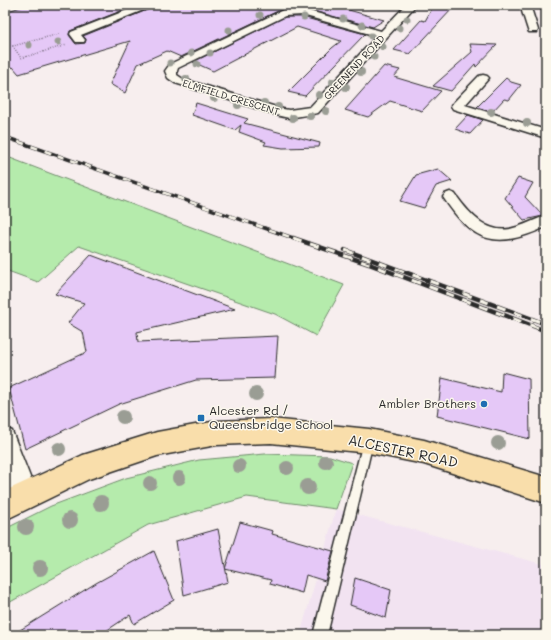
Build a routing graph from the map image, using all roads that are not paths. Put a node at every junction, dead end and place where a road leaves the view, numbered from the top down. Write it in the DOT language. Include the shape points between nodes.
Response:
graph roads {
  1 [pos="148,5"];
  2 [pos="411,5"];
  3 [pos="525,5"];
  4 [pos="533,30"];
  5 [pos="384,35"];
  6 [pos="75,42"];
  7 [pos="483,78"];
  8 [pos="289,114"];
  9 [pos="546,134"];
  10 [pos="450,197"];
  11 [pos="546,220"];
  12 [pos="5,438"];
  13 [pos="368,441"];
  14 [pos="546,490"];
  15 [pos="16,500"];
  16 [pos="320,635"];
  1 -- 6 [label="street" via="75,34"];
  2 -- 5 [label="street, GREENEND ROAD"];
  3 -- 4 [label="street"];
  5 -- 8 [label="street, GREENEND ROAD" via="314,110"];
  5 -- 8 [label="street, ELMFIELD CRESCENT" via="302,12 283,13 174,66 171,71 172,76 179,81"];
  7 -- 9 [label="street" via="457,106"];
  10 -- 11 [label="street" via="464,218 486,233 516,234"];
  12 -- 15 [label="street" via="23,491"];
  13 -- 14 [label="highway, ALCESTER ROAD" via="424,452"];
  13 -- 15 [label="highway, ALCESTER ROAD" via="271,431 217,433 157,444 83,468"];
  13 -- 16 [label="lane"];
}
